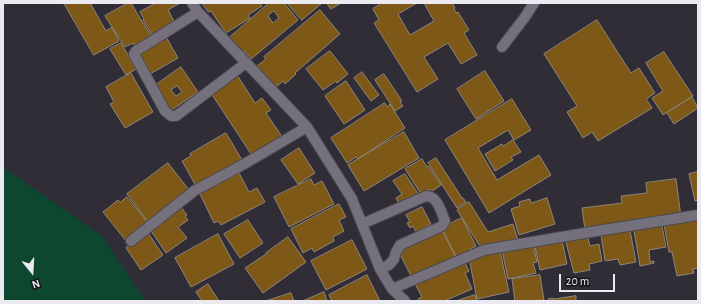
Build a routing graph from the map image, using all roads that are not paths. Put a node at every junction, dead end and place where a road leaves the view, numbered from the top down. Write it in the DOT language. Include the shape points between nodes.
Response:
graph roads {
  1 [pos="192,3"];
  2 [pos="534,3"];
  3 [pos="198,12"];
  4 [pos="502,47"];
  5 [pos="246,63"];
  6 [pos="307,127"];
  7 [pos="698,215"];
  8 [pos="362,224"];
  9 [pos="131,241"];
  10 [pos="380,269"];
  11 [pos="392,289"];
  12 [pos="405,301"];
  1 -- 3 [label="street"];
  2 -- 4 [label="street"];
  3 -- 5 [label="street"];
  3 -- 5 [label="street" via="134,54 164,111 176,116"];
  5 -- 6 [label="street"];
  6 -- 8 [label="street" via="352,199"];
  6 -- 9 [label="street" via="194,191"];
  7 -- 11 [label="street" via="484,250"];
  8 -- 10 [label="street"];
  8 -- 10 [label="street" via="426,196 435,199 445,221 442,226 400,245 394,259"];
  10 -- 11 [label="street"];
  11 -- 12 [label="street"];
}
